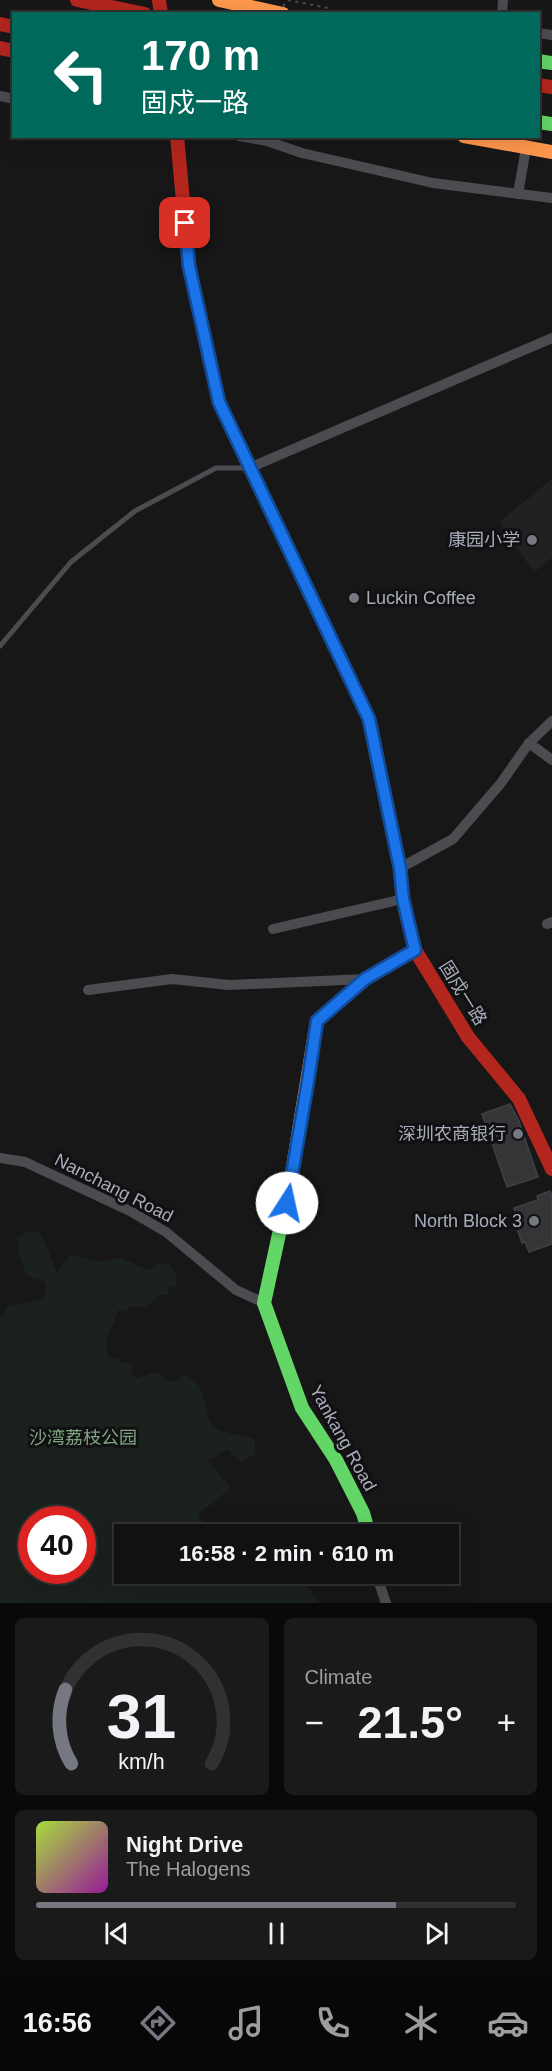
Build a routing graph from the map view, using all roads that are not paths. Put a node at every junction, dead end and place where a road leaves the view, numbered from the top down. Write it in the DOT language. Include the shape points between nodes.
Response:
graph roads {
  1 [pos="77,0"];
  2 [pos="219,0"];
  3 [pos="135,12"];
  4 [pos="274,12"];
  5 [pos="177,138"];
  6 [pos="250,138"];
  7 [pos="474,138"];
  8 [pos="526,148"];
  9 [pos="552,152"];
  10 [pos="518,194"];
  11 [pos="552,198"];
  12 [pos="552,338"];
  13 [pos="249,468"];
  14 [pos="0,646"];
  15 [pos="552,721"];
  16 [pos="529,743"];
  17 [pos="552,760"];
  18 [pos="400,868"];
  19 [pos="403,899"];
  20 [pos="273,929"];
  21 [pos="415,950"];
  22 [pos="365,979"];
  23 [pos="88,990"];
  24 [pos="0,1158"];
  25 [pos="551,1165"];
  26 [pos="264,1303"];
  27 [pos="366,1524"];
  28 [pos="379,1584"];
  29 [pos="386,1603"];
  1 -- 3 [label="street"];
  2 -- 4 [label="street"];
  5 -- 13 [label="street, 固戍一路" via="192,277 219,402"];
  6 -- 10 [label="street" via="433,183"];
  7 -- 8 [label="street"];
  8 -- 9 [label="street"];
  8 -- 10 [label="street"];
  10 -- 11 [label="street"];
  12 -- 13 [label="street"];
  13 -- 14 [label="lane" via="216,468 135,511 71,562"];
  13 -- 18 [label="street, 固戍一路" via="369,719"];
  15 -- 16 [label="street"];
  16 -- 17 [label="street"];
  16 -- 18 [label="street" via="453,839"];
  18 -- 19 [label="street, 固戍一路"];
  19 -- 20 [label="street"];
  19 -- 21 [label="street, 固戍一路"];
  21 -- 22 [label="street"];
  21 -- 25 [label="street, 固戍一路" via="468,1037 519,1099"];
  22 -- 23 [label="street" via="229,986 171,979"];
  22 -- 26 [label="street" via="317,1021 287,1203"];
  24 -- 26 [label="street, Nanchang Road" via="25,1162 130,1211 166,1232 236,1290"];
  26 -- 27 [label="street, Yankang Road" via="302,1408 341,1471"];
  28 -- 29 [label="street"];
}
